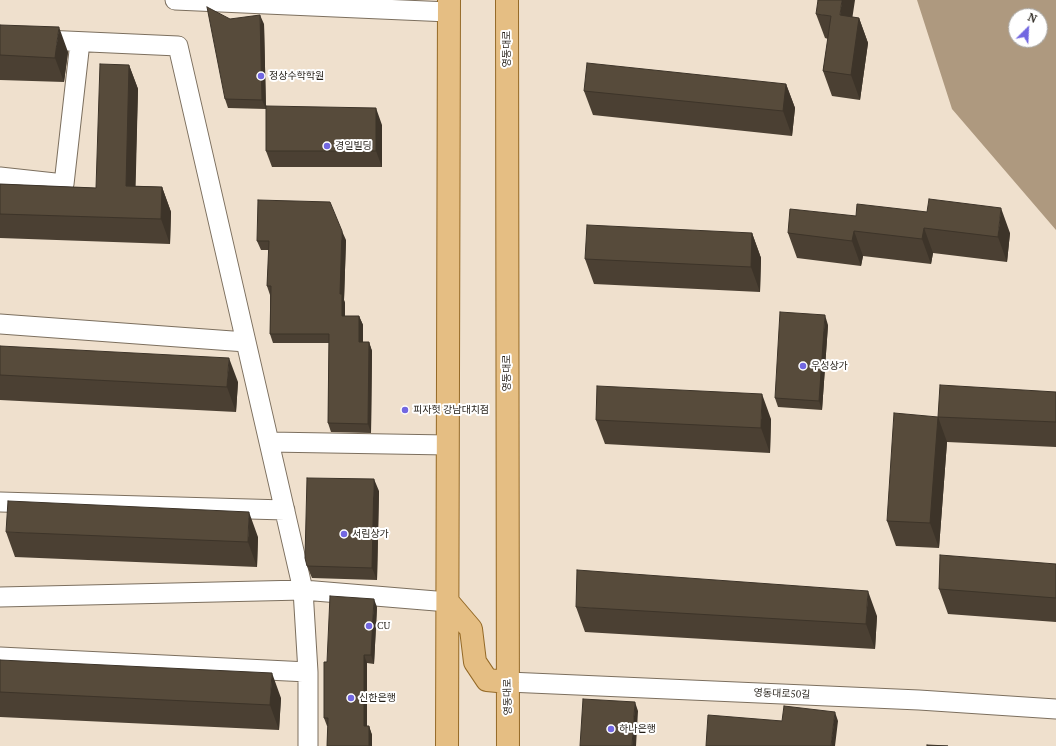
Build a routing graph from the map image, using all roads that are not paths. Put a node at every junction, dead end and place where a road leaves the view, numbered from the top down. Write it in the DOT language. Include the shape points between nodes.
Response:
graph roads {
  1 [pos="174,0"];
  2 [pos="507,0"];
  3 [pos="449,6"];
  4 [pos="0,38"];
  5 [pos="80,42"];
  6 [pos="0,177"];
  7 [pos="0,324"];
  8 [pos="246,342"];
  9 [pos="269,442"];
  10 [pos="448,446"];
  11 [pos="0,502"];
  12 [pos="285,510"];
  13 [pos="303,590"];
  14 [pos="0,597"];
  15 [pos="448,602"];
  16 [pos="0,657"];
  17 [pos="308,672"];
  18 [pos="508,682"];
  19 [pos="1056,709"];
  20 [pos="308,746"];
  21 [pos="447,746"];
  22 [pos="508,746"];
  1 -- 3 [label="street"];
  2 -- 18 [label="main road, 영동대로"];
  3 -- 10 [label="main road"];
  4 -- 5 [label="street"];
  5 -- 6 [label="street" via="64,184"];
  5 -- 8 [label="street" via="178,46"];
  7 -- 8 [label="street"];
  8 -- 9 [label="street"];
  9 -- 10 [label="street"];
  9 -- 12 [label="street"];
  10 -- 15 [label="main road"];
  11 -- 12 [label="street"];
  12 -- 13 [label="street"];
  13 -- 14 [label="street"];
  13 -- 15 [label="street"];
  13 -- 17 [label="street"];
  15 -- 18 [label="main road" via="471,629 475,662 487,680"];
  15 -- 21 [label="main road"];
  16 -- 17 [label="street"];
  17 -- 20 [label="street"];
  18 -- 19 [label="street, 영동대로50길" via="919,700"];
  18 -- 22 [label="main road, 영동대로"];
}
